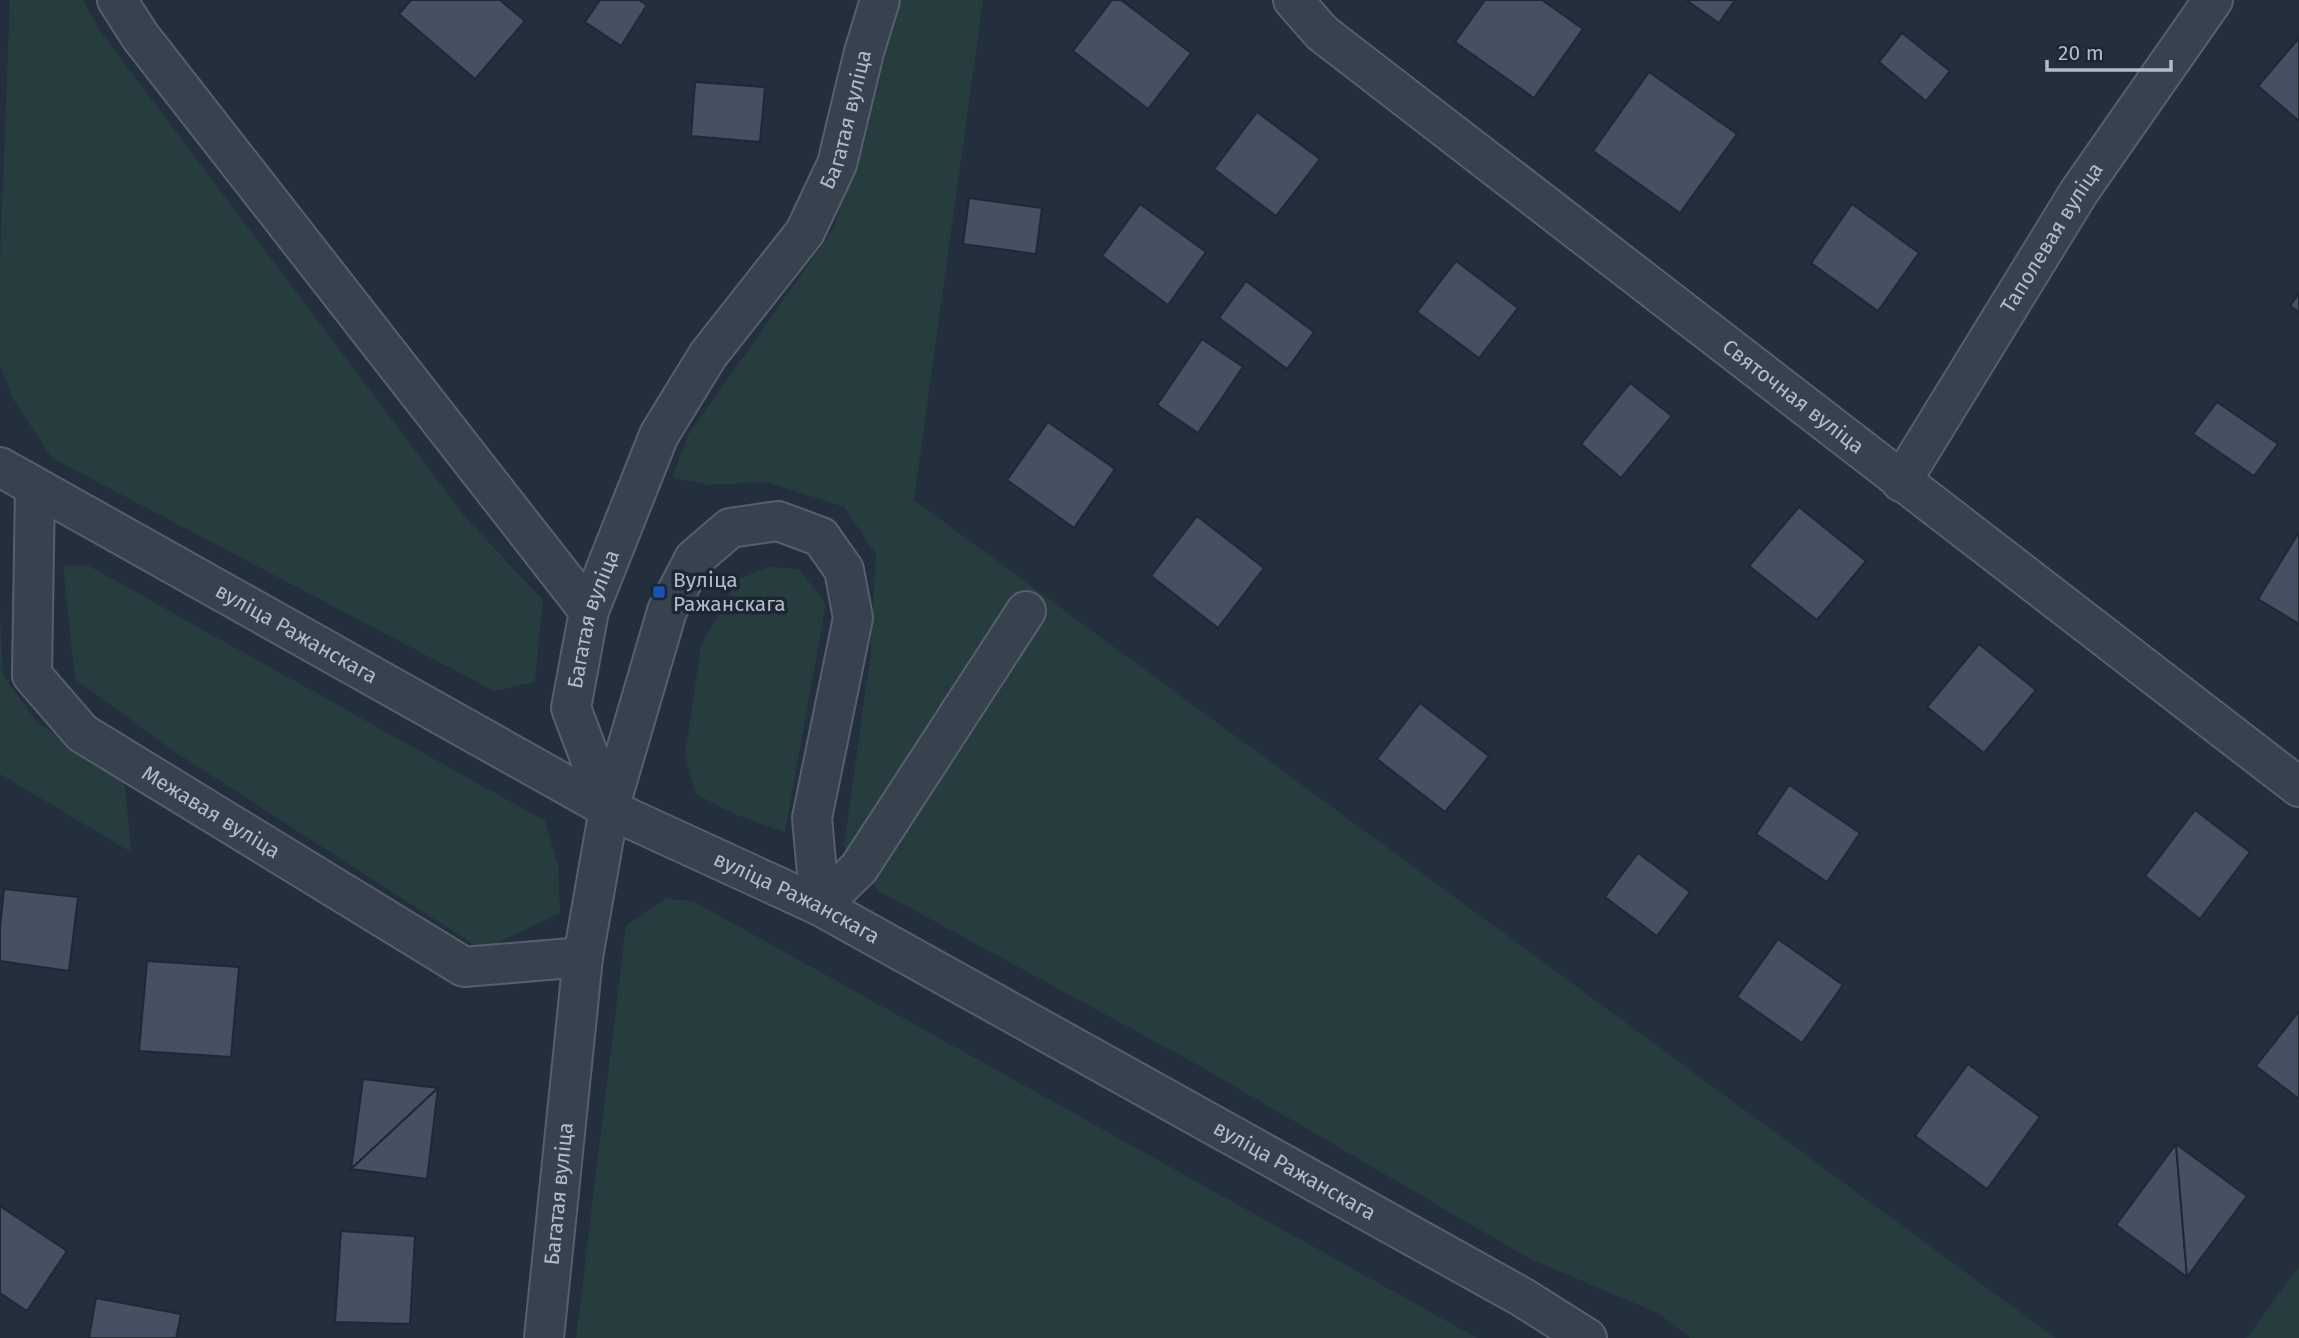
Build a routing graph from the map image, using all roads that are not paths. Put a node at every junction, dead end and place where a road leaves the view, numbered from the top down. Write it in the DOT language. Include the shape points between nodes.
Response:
graph roads {
  1 [pos="117,0"];
  2 [pos="880,0"];
  3 [pos="1293,0"];
  4 [pos="2213,0"];
  5 [pos="0,467"];
  6 [pos="1901,482"];
  7 [pos="36,487"];
  8 [pos="589,611"];
  9 [pos="1026,611"];
  10 [pos="2299,787"];
  11 [pos="610,809"];
  12 [pos="820,906"];
  13 [pos="583,957"];
  14 [pos="544,1338"];
  15 [pos="1587,1338"];
  1 -- 8 [label="street" via="140,36"];
  2 -- 8 [label="street, Багатая вуліца" via="837,163 805,232 708,355 659,435"];
  3 -- 6 [label="street, Святочная вуліца" via="1322,33"];
  4 -- 6 [label="street, Таполевая вуліца" via="2078,192"];
  5 -- 7 [label="street, вуліца Ражанскага"];
  6 -- 10 [label="street, Святочная вуліца"];
  7 -- 11 [label="street, вуліца Ражанскага"];
  7 -- 13 [label="street, Межавая вуліца" via="32,675 82,733 464,967"];
  8 -- 11 [label="street, Багатая вуліца" via="571,708"];
  9 -- 12 [label="street" via="859,868"];
  11 -- 12 [label="street, вуліца Ражанскага"];
  11 -- 12 [label="street" via="667,611 694,559 730,528 778,521 821,537 844,570 853,618 812,818"];
  11 -- 13 [label="street, Багатая вуліца"];
  12 -- 15 [label="street, вуліца Ражанскага" via="1510,1290"];
  13 -- 14 [label="street, Багатая вуліца"];
}
